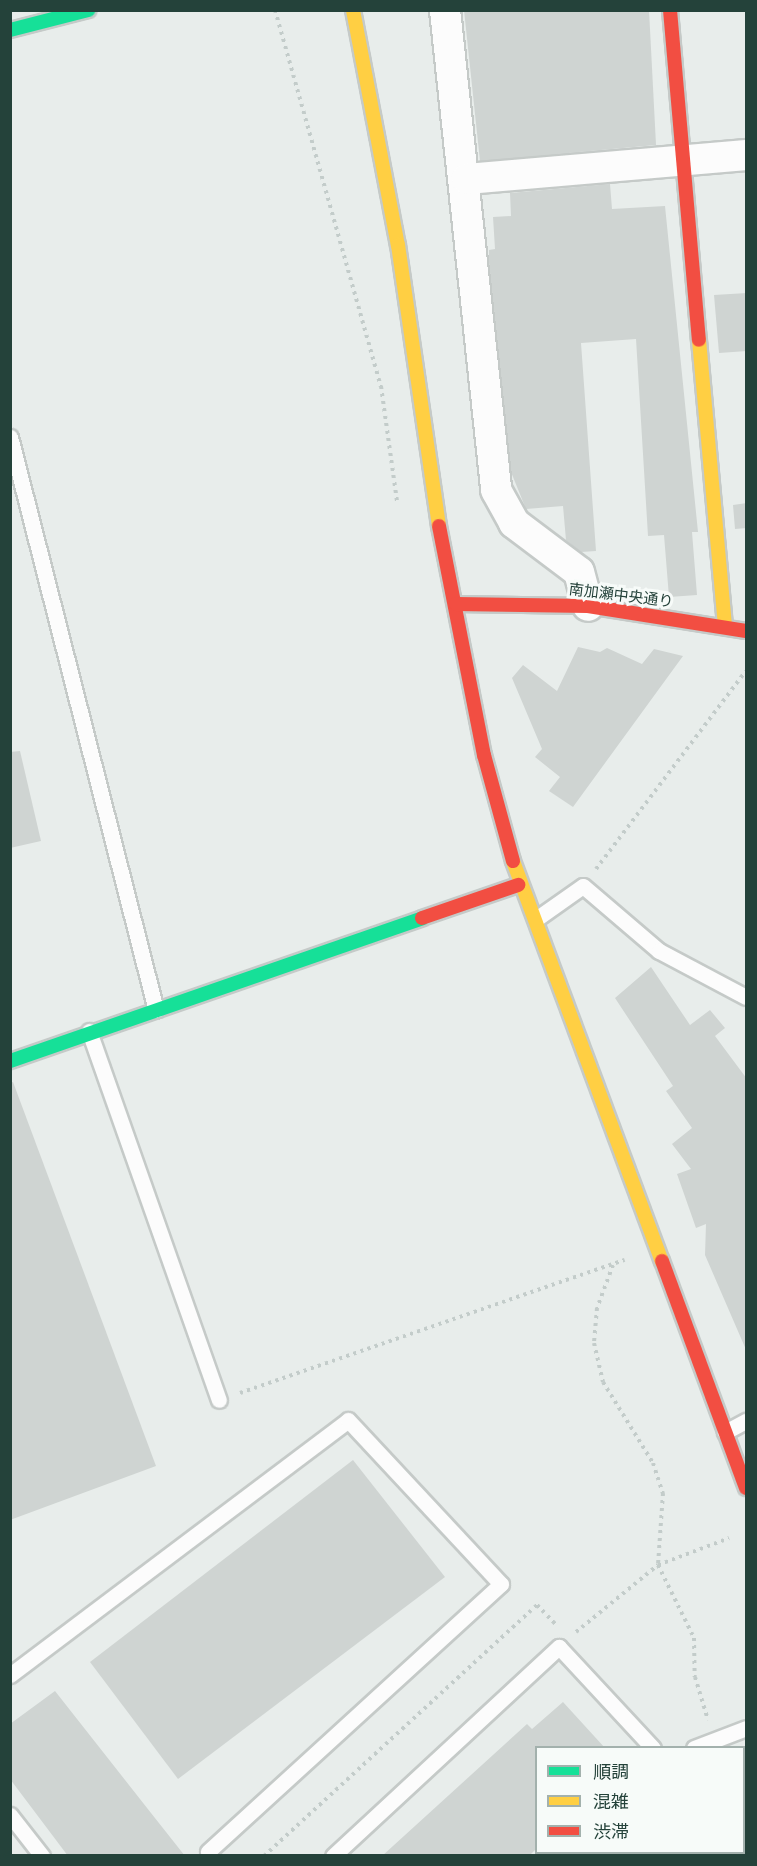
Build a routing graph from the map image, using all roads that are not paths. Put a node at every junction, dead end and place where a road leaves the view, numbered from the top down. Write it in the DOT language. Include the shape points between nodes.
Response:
graph roads {
  1 [pos="88,10"];
  2 [pos="353,10"];
  3 [pos="446,10"];
  4 [pos="670,10"];
  5 [pos="10,30"];
  6 [pos="747,155"];
  7 [pos="685,162"];
  8 [pos="467,179"];
  9 [pos="10,437"];
  10 [pos="456,604"];
  11 [pos="588,606"];
  12 [pos="725,627"];
  13 [pos="747,631"];
  14 [pos="518,885"];
  15 [pos="536,919"];
  16 [pos="747,997"];
  17 [pos="156,1010"];
  18 [pos="89,1031"];
  19 [pos="10,1061"];
  20 [pos="219,1400"];
  21 [pos="747,1421"];
  22 [pos="725,1432"];
  23 [pos="747,1488"];
  24 [pos="10,1675"];
  25 [pos="747,1728"];
  26 [pos="651,1746"];
  27 [pos="698,1746"];
  28 [pos="10,1815"];
  29 [pos="208,1852"];
  30 [pos="42,1856"];
  31 [pos="333,1856"];
  1 -- 5 [label="street"];
  2 -- 10 [label="street" via="398,245"];
  3 -- 8 [label="street"];
  4 -- 7 [label="street"];
  6 -- 7 [label="street"];
  7 -- 8 [label="street"];
  7 -- 12 [label="street"];
  8 -- 11 [label="street" via="496,490 514,522 579,572"];
  9 -- 17 [label="lane"];
  10 -- 11 [label="street, 南加瀬中央通り"];
  10 -- 14 [label="street" via="484,755"];
  11 -- 12 [label="street, 南加瀬中央通り"];
  12 -- 13 [label="street, 南加瀬中央通り"];
  14 -- 15 [label="street"];
  14 -- 17 [label="street"];
  15 -- 16 [label="lane" via="583,886 658,951"];
  15 -- 22 [label="street"];
  17 -- 18 [label="street"];
  18 -- 19 [label="street"];
  18 -- 20 [label="lane"];
  21 -- 22 [label="lane"];
  22 -- 23 [label="street"];
  24 -- 29 [label="lane" via="348,1420 501,1584"];
  25 -- 27 [label="lane"];
  26 -- 31 [label="lane" via="559,1647"];
  28 -- 30 [label="lane"];
}
